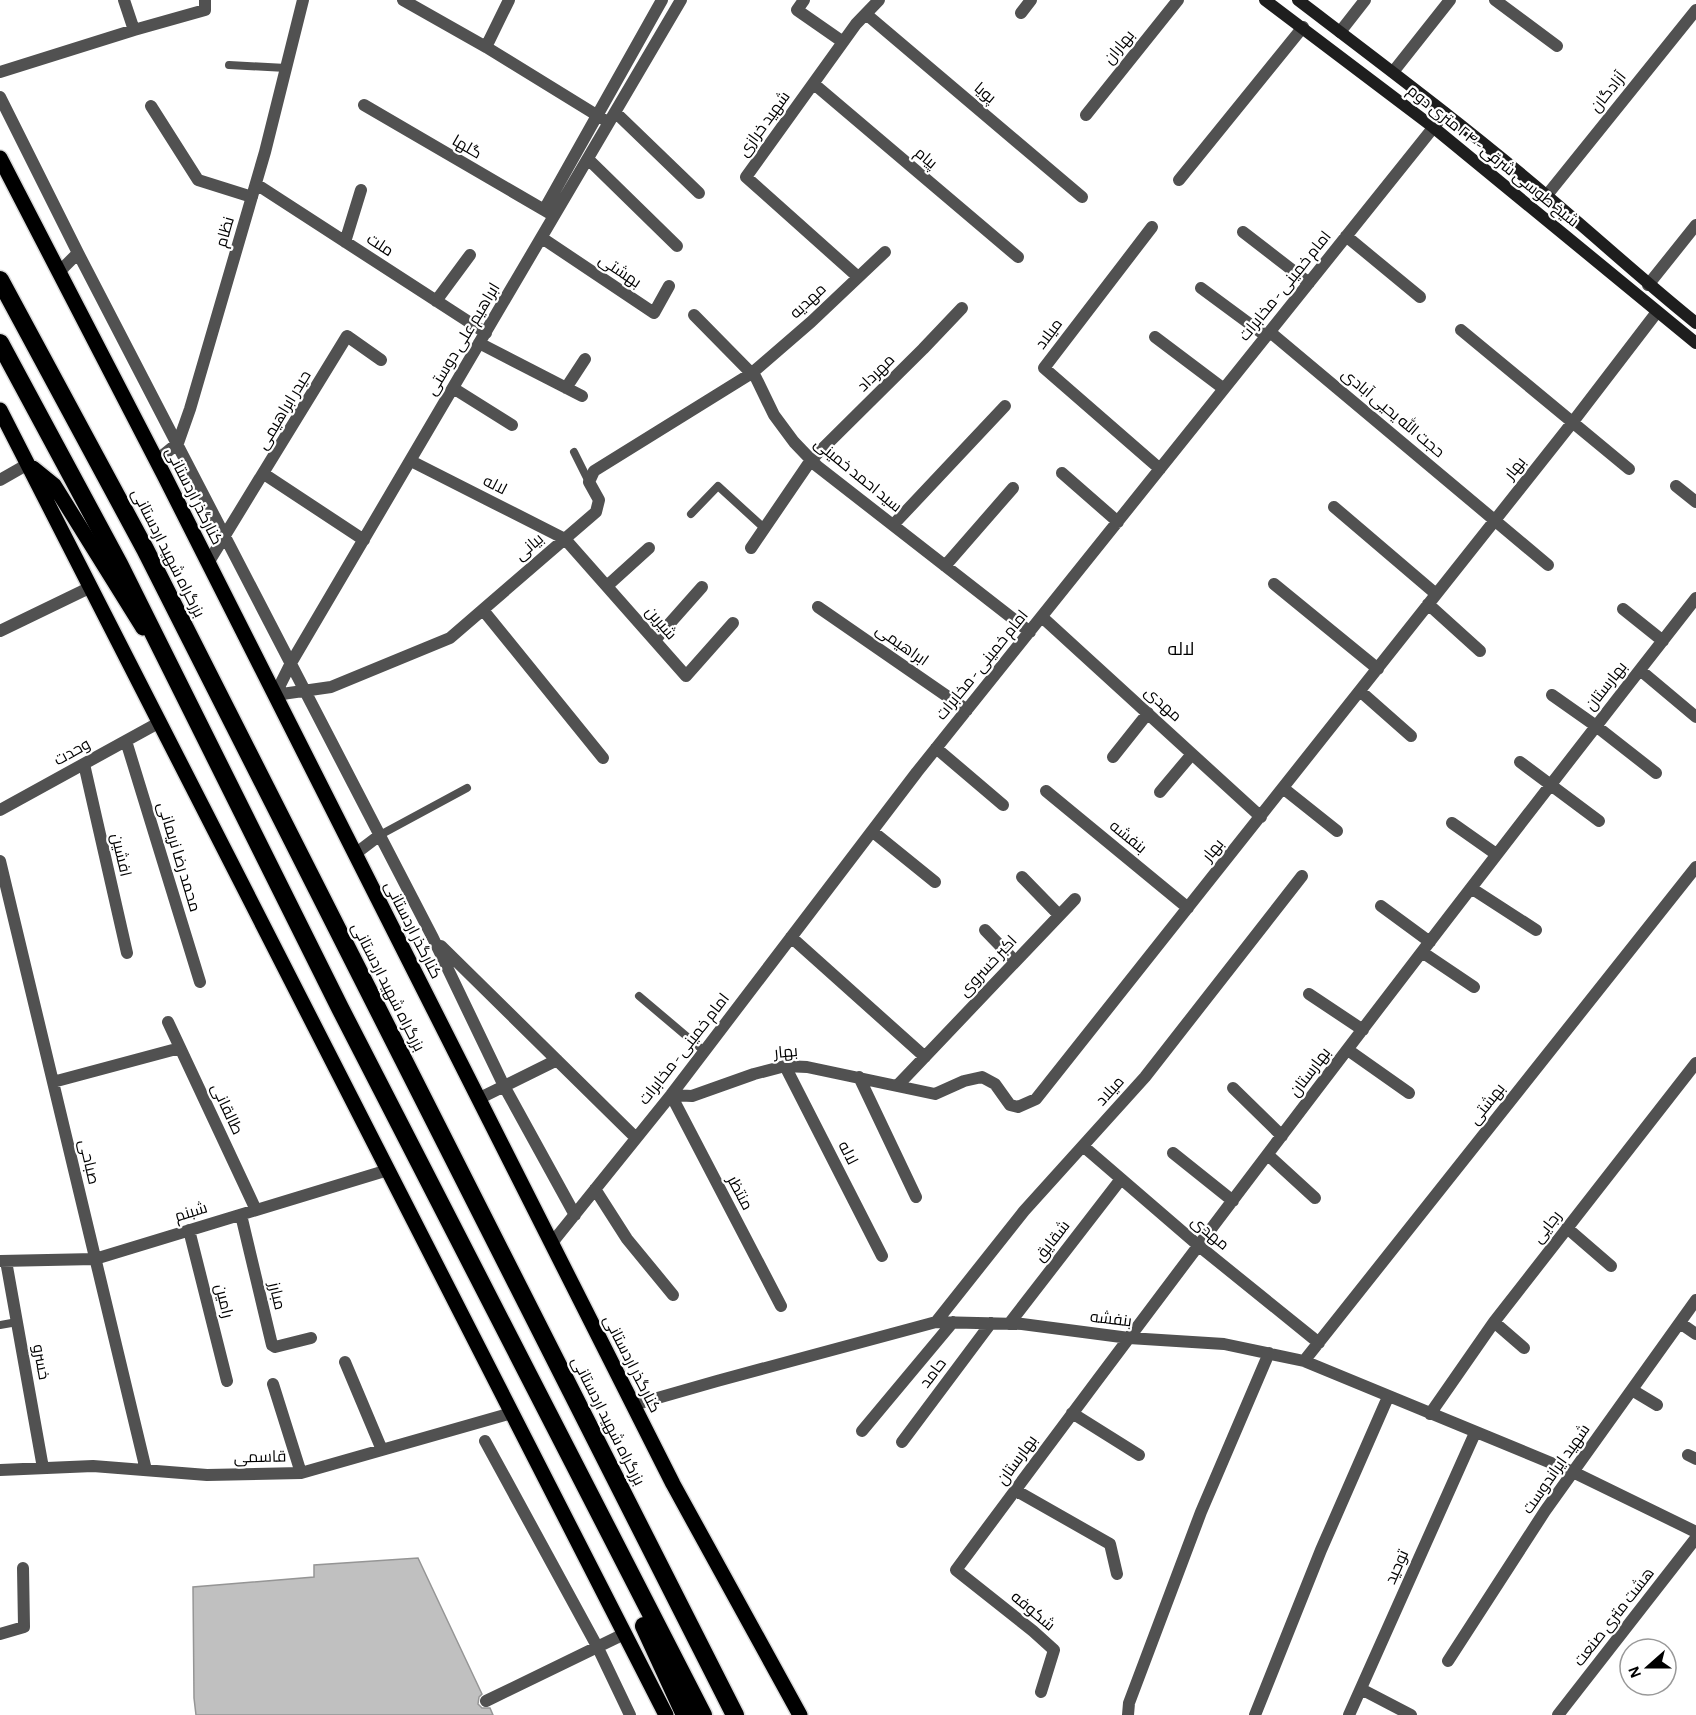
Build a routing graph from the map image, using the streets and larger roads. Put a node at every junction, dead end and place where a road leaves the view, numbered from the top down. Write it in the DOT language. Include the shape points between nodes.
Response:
graph roads {
  1 [pos="124,0"];
  2 [pos="303,0"];
  3 [pos="403,0"];
  4 [pos="509,0"];
  5 [pos="662,0"];
  6 [pos="681,0"];
  7 [pos="804,0"];
  8 [pos="879,0"];
  9 [pos="1031,0"];
  10 [pos="1178,0"];
  11 [pos="1265,0"];
  12 [pos="1298,0"];
  13 [pos="1365,0"];
  14 [pos="1450,0"];
  15 [pos="1495,0"];
  16 [pos="205,5"];
  17 [pos="1696,10"];
  18 [pos="1021,13"];
  19 [pos="866,14"];
  20 [pos="1303,27"];
  21 [pos="134,30"];
  22 [pos="1340,32"];
  23 [pos="843,42"];
  24 [pos="1557,46"];
  25 [pos="486,47"];
  26 [pos="0,72"];
  27 [pos="1393,72"];
  28 [pos="813,84"];
  29 [pos="0,98"];
  30 [pos="364,105"];
  31 [pos="151,106"];
  32 [pos="1445,112"];
  33 [pos="597,115"];
  34 [pos="1086,116"];
  35 [pos="612,117"];
  36 [pos="1433,127"];
  37 [pos="0,158"];
  38 [pos="588,159"];
  39 [pos="1179,180"];
  40 [pos="256,184"];
  41 [pos="361,190"];
  42 [pos="699,193"];
  43 [pos="1547,195"];
  44 [pos="252,197"];
  45 [pos="1082,197"];
  46 [pos="549,213"];
  47 [pos="1696,225"];
  48 [pos="1152,227"];
  49 [pos="1243,232"];
  50 [pos="1346,236"];
  51 [pos="542,238"];
  52 [pos="345,242"];
  53 [pos="677,246"];
  54 [pos="885,252"];
  55 [pos="78,253"];
  56 [pos="470,255"];
  57 [pos="1018,257"];
  58 [pos="59,272"];
  59 [pos="858,277"];
  60 [pos="0,280"];
  61 [pos="1309,283"];
  62 [pos="1648,285"];
  63 [pos="669,286"];
  64 [pos="1201,288"];
  65 [pos="1420,297"];
  66 [pos="436,301"];
  67 [pos="962,308"];
  68 [pos="1657,312"];
  69 [pos="694,315"];
  70 [pos="1696,323"];
  71 [pos="1461,330"];
  72 [pos="1268,334"];
  73 [pos="1155,337"];
  74 [pos="483,338"];
  75 [pos="0,343"];
  76 [pos="1696,343"];
  77 [pos="585,359"];
  78 [pos="381,360"];
  79 [pos="752,373"];
  80 [pos="453,388"];
  81 [pos="566,388"];
  82 [pos="1224,389"];
  83 [pos="582,396"];
  84 [pos="1005,406"];
  85 [pos="0,410"];
  86 [pos="1572,423"];
  87 [pos="512,425"];
  88 [pos="178,443"];
  89 [pos="411,460"];
  90 [pos="811,460"];
  91 [pos="156,461"];
  92 [pos="28,464"];
  93 [pos="1160,469"];
  94 [pos="1629,469"];
  95 [pos="1062,473"];
  96 [pos="264,474"];
  97 [pos="0,480"];
  98 [pos="1676,486"];
  99 [pos="1013,488"];
  100 [pos="1696,502"];
  101 [pos="1334,507"];
  102 [pos="1494,520"];
  103 [pos="1118,522"];
  104 [pos="893,525"];
  105 [pos="225,534"];
  106 [pos="565,539"];
  107 [pos="364,540"];
  108 [pos="649,548"];
  109 [pos="751,548"];
  110 [pos="208,563"];
  111 [pos="1548,565"];
  112 [pos="945,566"];
  113 [pos="1274,584"];
  114 [pos="607,586"];
  115 [pos="91,587"];
  116 [pos="702,587"];
  117 [pos="1436,594"];
  118 [pos="1428,604"];
  119 [pos="1694,606"];
  120 [pos="818,607"];
  121 [pos="1623,609"];
  122 [pos="483,610"];
  123 [pos="1042,616"];
  124 [pos="732,623"];
  125 [pos="0,631"];
  126 [pos="1030,632"];
  127 [pos="655,640"];
  128 [pos="1663,640"];
  129 [pos="1480,651"];
  130 [pos="291,663"];
  131 [pos="1378,669"];
  132 [pos="1640,670"];
  133 [pos="181,689"];
  134 [pos="306,691"];
  135 [pos="1360,692"];
  136 [pos="275,695"];
  137 [pos="1552,696"];
  138 [pos="967,710"];
  139 [pos="1148,713"];
  140 [pos="1696,717"];
  141 [pos="160,722"];
  142 [pos="1596,726"];
  143 [pos="1412,736"];
  144 [pos="126,741"];
  145 [pos="936,748"];
  146 [pos="1192,754"];
  147 [pos="1113,757"];
  148 [pos="603,758"];
  149 [pos="1520,762"];
  150 [pos="84,764"];
  151 [pos="1656,773"];
  152 [pos="1550,785"];
  153 [pos="1283,788"];
  154 [pos="1046,791"];
  155 [pos="1160,792"];
  156 [pos="1003,805"];
  157 [pos="0,810"];
  158 [pos="1261,817"];
  159 [pos="1599,821"];
  160 [pos="1452,823"];
  161 [pos="872,831"];
  162 [pos="1337,831"];
  163 [pos="380,835"];
  164 [pos="355,854"];
  165 [pos="1496,854"];
  166 [pos="0,861"];
  167 [pos="1696,867"];
  168 [pos="1302,876"];
  169 [pos="1022,877"];
  170 [pos="935,882"];
  171 [pos="1471,888"];
  172 [pos="1075,898"];
  173 [pos="1381,906"];
  174 [pos="1188,908"];
  175 [pos="1059,915"];
  176 [pos="985,930"];
  177 [pos="1536,930"];
  178 [pos="791,937"];
  179 [pos="433,938"];
  180 [pos="1426,947"];
  181 [pos="127,953"];
  182 [pos="1015,961"];
  183 [pos="200,982"];
  184 [pos="1474,987"];
  185 [pos="1310,994"];
  186 [pos="168,1022"];
  187 [pos="1363,1030"];
  188 [pos="180,1047"];
  189 [pos="1348,1050"];
  190 [pos="925,1057"];
  191 [pos="556,1060"];
  192 [pos="1696,1064"];
  193 [pos="785,1066"];
  194 [pos="859,1077"];
  195 [pos="53,1082"];
  196 [pos="504,1086"];
  197 [pos="897,1086"];
  198 [pos="1233,1088"];
  199 [pos="1409,1093"];
  200 [pos="671,1095"];
  201 [pos="478,1099"];
  202 [pos="1282,1136"];
  203 [pos="636,1138"];
  204 [pos="1083,1146"];
  205 [pos="1173,1153"];
  206 [pos="1268,1155"];
  207 [pos="388,1170"];
  208 [pos="1121,1179"];
  209 [pos="595,1189"];
  210 [pos="916,1197"];
  211 [pos="1315,1198"];
  212 [pos="1233,1201"];
  213 [pos="256,1210"];
  214 [pos="241,1215"];
  215 [pos="574,1215"];
  216 [pos="1567,1228"];
  217 [pos="189,1230"];
  218 [pos="551,1244"];
  219 [pos="1199,1246"];
  220 [pos="882,1256"];
  221 [pos="95,1258"];
  222 [pos="3,1261"];
  223 [pos="1611,1266"];
  224 [pos="674,1295"];
  225 [pos="1696,1300"];
  226 [pos="781,1306"];
  227 [pos="936,1322"];
  228 [pos="953,1322"];
  229 [pos="1494,1322"];
  230 [pos="991,1323"];
  231 [pos="1680,1323"];
  232 [pos="1009,1324"];
  233 [pos="1696,1334"];
  234 [pos="311,1338"];
  235 [pos="1129,1338"];
  236 [pos="1319,1342"];
  237 [pos="1524,1348"];
  238 [pos="1269,1353"];
  239 [pos="1305,1360"];
  240 [pos="345,1362"];
  241 [pos="227,1381"];
  242 [pos="273,1384"];
  243 [pos="1632,1390"];
  244 [pos="1388,1397"];
  245 [pos="1657,1405"];
  246 [pos="633,1406"];
  247 [pos="512,1413"];
  248 [pos="1072,1413"];
  249 [pos="1430,1414"];
  250 [pos="550,1416"];
  251 [pos="862,1431"];
  252 [pos="1475,1433"];
  253 [pos="485,1441"];
  254 [pos="902,1442"];
  255 [pos="382,1450"];
  256 [pos="1139,1455"];
  257 [pos="43,1468"];
  258 [pos="0,1470"];
  259 [pos="146,1470"];
  260 [pos="1573,1472"];
  261 [pos="301,1473"];
  262 [pos="1016,1490"];
  263 [pos="1696,1533"];
  264 [pos="1696,1538"];
  265 [pos="23,1568"];
  266 [pos="956,1570"];
  267 [pos="1118,1574"];
  268 [pos="0,1634"];
  269 [pos="624,1634"];
  270 [pos="598,1648"];
  271 [pos="1448,1661"];
  272 [pos="1361,1689"];
  273 [pos="1041,1692"];
  274 [pos="486,1701"];
  275 [pos="630,1715"];
  276 [pos="666,1715"];
  277 [pos="685,1715"];
  278 [pos="703,1715"];
  279 [pos="735,1715"];
  280 [pos="800,1715"];
  281 [pos="1128,1715"];
  282 [pos="1255,1715"];
  283 [pos="1349,1715"];
  284 [pos="1411,1715"];
  285 [pos="1558,1715"];
  1 -- 21 [label="street"];
  2 -- 40 [label="street, نظام"];
  3 -- 25 [label="street"];
  4 -- 25 [label="street"];
  5 -- 33 [label="street"];
  6 -- 35 [label="street, ابراهیم علی دوستی"];
  7 -- 23 [label="street" via="797,10"];
  8 -- 19 [label="street, شهید خرازی"];
  9 -- 18 [label="street"];
  10 -- 34 [label="street, بهاران"];
  11 -- 20 [label="main road, شیخ طوسی شرقی - ۲۴ متری دوم"];
  12 -- 22 [label="main road, شیخ طوسی شرقی - ۲۴ متری دوم"];
  13 -- 22 [label="street"];
  14 -- 27 [label="street"];
  15 -- 24 [label="street"];
  16 -- 21 [label="street"];
  17 -- 43 [label="street, آزادگان"];
  19 -- 23 [label="street, شهید خرازی"];
  19 -- 45 [label="street, پویا"];
  20 -- 36 [label="main road, شیخ طوسی شرقی - ۲۴ متری دوم"];
  20 -- 39 [label="street"];
  21 -- 26 [label="street"];
  22 -- 27 [label="main road, شیخ طوسی شرقی - ۲۴ متری دوم"];
  23 -- 28 [label="street, شهید خرازی"];
  25 -- 33 [label="street"];
  27 -- 32 [label="main road, شیخ طوسی شرقی - ۲۴ متری دوم"];
  28 -- 57 [label="street, پیام"];
  28 -- 59 [label="street, شهید خرازی" via="746,177"];
  29 -- 55 [label="street"];
  30 -- 46 [label="street, گلها"];
  31 -- 44 [label="street" via="198,180"];
  32 -- 36 [label="street, امام خمینی - مخابرات"];
  32 -- 43 [label="main road, شیخ طوسی شرقی - ۲۴ متری دوم"];
  33 -- 35 [label="street"];
  33 -- 46 [label="street"];
  35 -- 38 [label="street, ابراهیم علی دوستی"];
  35 -- 42 [label="street"];
  36 -- 50 [label="street, امام خمینی - مخابرات"];
  36 -- 68 [label="main road, شیخ طوسی شرقی - ۲۴ متری دوم"];
  37 -- 58 [label="main road, کنارگذر اردستانی"];
  38 -- 46 [label="street, ابراهیم علی دوستی"];
  38 -- 53 [label="street"];
  40 -- 44 [label="street, نظام"];
  40 -- 52 [label="street, ملت"];
  41 -- 52 [label="street"];
  43 -- 62 [label="main road, شیخ طوسی شرقی - ۲۴ متری دوم"];
  44 -- 88 [label="street, نظام"];
  46 -- 51 [label="street, ابراهیم علی دوستی"];
  47 -- 62 [label="street"];
  48 -- 93 [label="street, میلاد" via="1044,368"];
  49 -- 61 [label="street"];
  50 -- 61 [label="street, امام خمینی - مخابرات"];
  50 -- 65 [label="street"];
  51 -- 63 [label="street, بهشتی" via="654,313"];
  51 -- 74 [label="street, ابراهیم علی دوستی"];
  52 -- 66 [label="street, ملت"];
  54 -- 59 [label="street, مهدیه"];
  55 -- 58 [label="street"];
  55 -- 88 [label="street"];
  56 -- 66 [label="street"];
  58 -- 91 [label="main road, کنارگذر اردستانی"];
  59 -- 79 [label="street, مهدیه"];
  60 -- 279 [label="highway, بزرگراه شهید اردستانی" via="145,549"];
  61 -- 72 [label="street, امام خمینی - مخابرات"];
  62 -- 70 [label="main road, شیخ طوسی شرقی - ۲۴ متری دوم"];
  64 -- 72 [label="street, حجت الله یحیی آبادی"];
  66 -- 74 [label="street, ملت"];
  67 -- 90 [label="street, مهرداد"];
  68 -- 76 [label="main road, شیخ طوسی شرقی - ۲۴ متری دوم"];
  68 -- 86 [label="street, بهار"];
  69 -- 79 [label="street, سید احمد خمینی"];
  71 -- 86 [label="street"];
  72 -- 82 [label="street, امام خمینی - مخابرات"];
  72 -- 102 [label="street, حجت الله یحیی آبادی"];
  73 -- 82 [label="street"];
  74 -- 80 [label="street, ابراهیم علی دوستی"];
  74 -- 81 [label="street, ملت"];
  75 -- 133 [label="highway"];
  77 -- 81 [label="street"];
  78 -- 96 [label="street, حیدر ابراهیمی" via="347,336"];
  79 -- 90 [label="street, سید احمد خمینی" via="774,415"];
  79 -- 106 [label="street, بیانی" via="594,471 590,482 600,500 596,512"];
  80 -- 87 [label="street"];
  80 -- 89 [label="street, ابراهیم علی دوستی"];
  81 -- 83 [label="street, ملت"];
  82 -- 93 [label="street, امام خمینی - مخابرات"];
  84 -- 104 [label="street"];
  85 -- 92 [label="main road"];
  86 -- 94 [label="street"];
  86 -- 102 [label="street, بهار"];
  88 -- 91 [label="street"];
  88 -- 105 [label="street"];
  89 -- 106 [label="street, لاله"];
  89 -- 107 [label="street, ابراهیم علی دوستی"];
  90 -- 104 [label="street, سید احمد خمینی"];
  90 -- 109 [label="street, مهرداد"];
  91 -- 110 [label="main road, کنارگذر اردستانی"];
  92 -- 97 [label="street"];
  92 -- 115 [label="main road"];
  92 -- 133 [label="main road" via="54,485"];
  93 -- 103 [label="street, امام خمینی - مخابرات"];
  95 -- 103 [label="street"];
  96 -- 105 [label="street, حیدر ابراهیمی"];
  96 -- 107 [label="street"];
  98 -- 100 [label="street"];
  99 -- 112 [label="street"];
  101 -- 117 [label="street"];
  102 -- 111 [label="street, حجت الله یحیی آبادی"];
  102 -- 117 [label="street, بهار"];
  103 -- 123 [label="street, امام خمینی - مخابرات"];
  104 -- 112 [label="street, سید احمد خمینی"];
  105 -- 110 [label="street, حیدر ابراهیمی"];
  105 -- 130 [label="street"];
  106 -- 114 [label="street, شیرین"];
  106 -- 122 [label="street, بیانی"];
  107 -- 130 [label="street, ابراهیم علی دوستی"];
  108 -- 114 [label="street"];
  110 -- 136 [label="main road, کنارگذر اردستانی"];
  112 -- 126 [label="street, سید احمد خمینی"];
  113 -- 131 [label="street"];
  114 -- 127 [label="street, شیرین"];
  115 -- 125 [label="street"];
  115 -- 141 [label="main road"];
  116 -- 127 [label="street"];
  117 -- 118 [label="street, بهار"];
  118 -- 129 [label="street"];
  118 -- 131 [label="street, بهار"];
  119 -- 128 [label="street, بهارستان"];
  120 -- 138 [label="street, ابراهیمی"];
  121 -- 128 [label="street"];
  122 -- 134 [label="street, بیانی" via="450,638 331,687"];
  122 -- 148 [label="street"];
  123 -- 126 [label="street, امام خمینی - مخابرات"];
  123 -- 139 [label="street, مهدی"];
  124 -- 127 [label="street, شیرین" via="686,676"];
  126 -- 138 [label="street, امام خمینی - مخابرات"];
  128 -- 132 [label="street, بهارستان"];
  130 -- 134 [label="street"];
  130 -- 136 [label="street, ابراهیم علی دوستی"];
  131 -- 135 [label="street, بهار"];
  132 -- 140 [label="street"];
  132 -- 142 [label="street, بهارستان"];
  133 -- 250 [label="highway"];
  134 -- 136 [label="street, بیانی"];
  134 -- 163 [label="street"];
  135 -- 143 [label="street"];
  135 -- 153 [label="street, بهار"];
  136 -- 164 [label="main road, کنارگذر اردستانی"];
  137 -- 142 [label="street"];
  138 -- 145 [label="street, امام خمینی - مخابرات"];
  139 -- 146 [label="street, مهدی"];
  139 -- 147 [label="street"];
  141 -- 144 [label="street, وحدت"];
  141 -- 207 [label="main road"];
  142 -- 151 [label="street"];
  142 -- 152 [label="street, بهارستان"];
  144 -- 150 [label="street, وحدت"];
  144 -- 183 [label="street, محمد رضا نریمانی"];
  145 -- 156 [label="street"];
  145 -- 161 [label="street, امام خمینی - مخابرات"];
  146 -- 155 [label="street"];
  146 -- 158 [label="street, مهدی"];
  149 -- 152 [label="street"];
  150 -- 157 [label="street, وحدت"];
  150 -- 181 [label="street, افشین"];
  152 -- 159 [label="street"];
  152 -- 165 [label="street, بهارستان"];
  153 -- 158 [label="street, بهار"];
  153 -- 162 [label="street"];
  154 -- 174 [label="street, بنفشه"];
  158 -- 174 [label="street, بهار"];
  160 -- 165 [label="street"];
  161 -- 170 [label="street"];
  161 -- 178 [label="street, امام خمینی - مخابرات"];
  163 -- 164 [label="street"];
  163 -- 179 [label="street"];
  164 -- 201 [label="main road, کنارگذر اردستانی"];
  165 -- 171 [label="street, بهارستان"];
  166 -- 195 [label="street, صباحی"];
  167 -- 236 [label="street, بهشتی"];
  168 -- 204 [label="street, میلاد" via="1145,1077"];
  169 -- 175 [label="street"];
  171 -- 177 [label="street"];
  171 -- 180 [label="street, بهارستان"];
  172 -- 175 [label="street, اکبر خسروی"];
  173 -- 180 [label="street"];
  174 -- 197 [label="street, بهار" via="1036,1098 1018,1107 1010,1106 995,1084 982,1077 935,1094"];
  175 -- 182 [label="street, اکبر خسروی"];
  176 -- 182 [label="street"];
  178 -- 190 [label="street"];
  178 -- 200 [label="street, امام خمینی - مخابرات"];
  179 -- 191 [label="street"];
  179 -- 196 [label="street"];
  180 -- 184 [label="street"];
  180 -- 187 [label="street, بهارستان"];
  182 -- 190 [label="street, اکبر خسروی"];
  185 -- 187 [label="street"];
  186 -- 188 [label="street, طالقانی"];
  187 -- 189 [label="street, بهارستان"];
  188 -- 195 [label="street"];
  188 -- 213 [label="street, طالقانی"];
  189 -- 199 [label="street"];
  189 -- 202 [label="street, بهارستان"];
  190 -- 197 [label="street, اکبر خسروی"];
  191 -- 196 [label="street"];
  191 -- 203 [label="street"];
  192 -- 216 [label="street, رجایی"];
  193 -- 194 [label="street, بهار"];
  193 -- 200 [label="street, بهار" via="692,1095"];
  193 -- 220 [label="street, لاله"];
  194 -- 197 [label="street, بهار"];
  194 -- 210 [label="street"];
  195 -- 221 [label="street, صباحی"];
  196 -- 201 [label="street"];
  196 -- 215 [label="street"];
  198 -- 202 [label="street"];
  200 -- 203 [label="street, امام خمینی - مخابرات"];
  200 -- 226 [label="street, منتظر"];
  201 -- 218 [label="main road, کنارگذر اردستانی"];
  202 -- 206 [label="street, بهارستان"];
  203 -- 209 [label="street, امام خمینی - مخابرات"];
  204 -- 208 [label="street, مهدی"];
  204 -- 227 [label="street, میلاد" via="1024,1211"];
  205 -- 212 [label="street"];
  206 -- 211 [label="street"];
  206 -- 212 [label="street, بهارستان"];
  207 -- 213 [label="street, شبنم"];
  207 -- 247 [label="main road"];
  208 -- 219 [label="street, مهدی"];
  208 -- 232 [label="street, شقایق"];
  209 -- 215 [label="street, امام خمینی - مخابرات"];
  209 -- 224 [label="street" via="627,1239"];
  212 -- 219 [label="street, بهارستان"];
  213 -- 214 [label="street, شبنم"];
  214 -- 217 [label="street, شبنم"];
  214 -- 234 [label="street, مبارز" via="272,1345"];
  215 -- 218 [label="street, امام خمینی - مخابرات"];
  216 -- 223 [label="street"];
  216 -- 229 [label="street, رجایی"];
  217 -- 221 [label="street, شبنم"];
  217 -- 241 [label="street, رامین"];
  218 -- 246 [label="main road, کنارگذر اردستانی"];
  219 -- 235 [label="street, بهارستان"];
  219 -- 236 [label="street, مهدی"];
  221 -- 222 [label="street, شبنم"];
  221 -- 259 [label="street, صباحی"];
  222 -- 257 [label="street, خسرو"];
  225 -- 231 [label="street, شهید ایراندوست"];
  227 -- 228 [label="street, بنفشه"];
  227 -- 246 [label="street, بنفشه"];
  228 -- 230 [label="street, بنفشه"];
  228 -- 251 [label="street"];
  229 -- 237 [label="street"];
  229 -- 249 [label="street, رجایی"];
  230 -- 232 [label="street, بنفشه"];
  230 -- 254 [label="street, حامد"];
  231 -- 233 [label="street"];
  231 -- 243 [label="street, شهید ایراندوست"];
  232 -- 235 [label="street, بنفشه"];
  235 -- 238 [label="street, بنفشه" via="1224,1344"];
  235 -- 248 [label="street, بهارستان"];
  236 -- 239 [label="street, بهشتی"];
  238 -- 239 [label="street, بنفشه"];
  238 -- 281 [label="street" via="1201,1512 1129,1703"];
  239 -- 244 [label="street, بنفشه"];
  240 -- 255 [label="street"];
  242 -- 261 [label="street"];
  243 -- 245 [label="street"];
  243 -- 260 [label="street, شهید ایراندوست"];
  244 -- 249 [label="street, بنفشه"];
  244 -- 282 [label="street"];
  246 -- 280 [label="main road, کنارگذر اردستانی"];
  247 -- 255 [label="street, قاسمی"];
  247 -- 269 [label="main road"];
  248 -- 256 [label="street"];
  248 -- 262 [label="street, بهارستان"];
  249 -- 252 [label="street, بنفشه"];
  250 -- 277 [label="highway"];
  250 -- 278 [label="highway"];
  252 -- 260 [label="street, بنفشه"];
  252 -- 272 [label="street, توحید"];
  253 -- 270 [label="street"];
  255 -- 261 [label="street, قاسمی"];
  257 -- 258 [label="street, قاسمی"];
  257 -- 259 [label="street, قاسمی"];
  259 -- 261 [label="street, قاسمی" via="207,1475"];
  260 -- 263 [label="street, بنفشه"];
  260 -- 271 [label="street, شهید ایراندوست"];
  262 -- 266 [label="street, بهارستان"];
  262 -- 267 [label="street" via="1110,1544"];
  264 -- 285 [label="street, هشت متری صنعت"];
  265 -- 268 [label="street" via="24,1627"];
  266 -- 273 [label="street, شکوفه" via="1053,1650"];
  269 -- 270 [label="street"];
  269 -- 276 [label="main road"];
  270 -- 274 [label="street"];
  270 -- 275 [label="street"];
  272 -- 283 [label="street, توحید"];
  272 -- 284 [label="street"];
}
